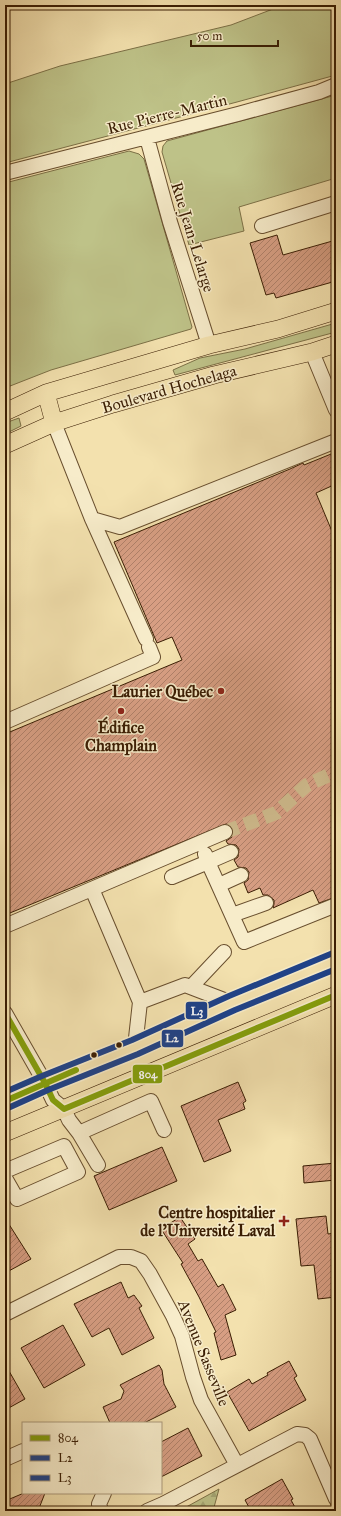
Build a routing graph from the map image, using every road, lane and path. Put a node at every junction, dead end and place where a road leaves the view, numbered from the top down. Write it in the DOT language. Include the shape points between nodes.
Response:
graph roads {
  1 [pos="336,85"];
  2 [pos="147,138"];
  3 [pos="5,173"];
  4 [pos="336,203"];
  5 [pos="262,226"];
  6 [pos="336,311"];
  7 [pos="336,344"];
  8 [pos="209,345"];
  9 [pos="312,352"];
  10 [pos="46,394"];
  11 [pos="336,410"];
  12 [pos="5,412"];
  13 [pos="54,423"];
  14 [pos="336,441"];
  15 [pos="5,445"];
  16 [pos="92,519"];
  17 [pos="5,722"];
  18 [pos="225,832"];
  19 [pos="200,843"];
  20 [pos="231,852"];
  21 [pos="208,862"];
  22 [pos="241,876"];
  23 [pos="172,877"];
  24 [pos="219,885"];
  25 [pos="92,889"];
  26 [pos="266,903"];
  27 [pos="336,905"];
  28 [pos="232,916"];
  29 [pos="5,926"];
  30 [pos="224,952"];
  31 [pos="336,960"];
  32 [pos="191,987"];
  33 [pos="336,995"];
  34 [pos="140,1002"];
  35 [pos="232,1003"];
  36 [pos="5,1013"];
  37 [pos="135,1047"];
  38 [pos="45,1082"];
  39 [pos="5,1101"];
  40 [pos="64,1109"];
  41 [pos="164,1130"];
  42 [pos="5,1133"];
  43 [pos="79,1133"];
  44 [pos="98,1165"];
  45 [pos="5,1170"];
  46 [pos="5,1178"];
  47 [pos="5,1314"];
  48 [pos="22,1451"];
  49 [pos="5,1459"];
  50 [pos="237,1465"];
  51 [pos="104,1494"];
  52 [pos="336,1499"];
  53 [pos="100,1511"];
  54 [pos="147,1511"];
  1 -- 2 [label="street, Rue Pierre-Martin" via="319,92"];
  2 -- 3 [label="street, Rue Pierre-Martin"];
  2 -- 8 [label="street, Rue Jean-Lelarge" via="170,222"];
  4 -- 5 [label="street"];
  6 -- 8 [label="main road, Boulevard Hochelaga" via="278,329"];
  7 -- 9 [label="main road, Boulevard Hochelaga"];
  8 -- 10 [label="main road, Boulevard Hochelaga"];
  9 -- 11 [label="street"];
  9 -- 13 [label="main road, Boulevard Hochelaga" via="214,375"];
  10 -- 12 [label="main road, Boulevard Hochelaga"];
  10 -- 13 [label="main road"];
  13 -- 15 [label="main road, Boulevard Hochelaga"];
  13 -- 16 [label="street"];
  14 -- 16 [label="street" via="120,527"];
  16 -- 17 [label="street" via="154,657"];
  18 -- 19 [label="street"];
  19 -- 21 [label="street"];
  19 -- 25 [label="street"];
  20 -- 21 [label="street"];
  21 -- 23 [label="street"];
  21 -- 24 [label="street"];
  22 -- 24 [label="street"];
  24 -- 28 [label="street"];
  25 -- 29 [label="street"];
  25 -- 34 [label="street"];
  26 -- 28 [label="street"];
  27 -- 28 [label="street" via="244,942"];
  30 -- 32 [label="street"];
  31 -- 35 [label="main road"];
  32 -- 34 [label="street" via="185,985"];
  32 -- 35 [label="street"];
  33 -- 40 [label="main road"];
  34 -- 37 [label="street"];
  35 -- 37 [label="main road"];
  36 -- 38 [label="street"];
  37 -- 38 [label="main road"];
  38 -- 39 [label="main road"];
  38 -- 40 [label="street" via="53,1100"];
  40 -- 42 [label="main road"];
  40 -- 43 [label="street" via="68,1120"];
  41 -- 43 [label="street" via="151,1101"];
  43 -- 44 [label="street"];
  45 -- 46 [label="street" via="64,1146 78,1172 17,1199"];
  47 -- 50 [label="street, Avenue Sasseville" via="119,1256 140,1261 173,1316 182,1336 201,1400"];
  48 -- 49 [label="street"];
  50 -- 52 [label="street" via="297,1434 305,1435 310,1439"];
  50 -- 54 [label="street"];
  51 -- 53 [label="street" via="99,1504"];
}
